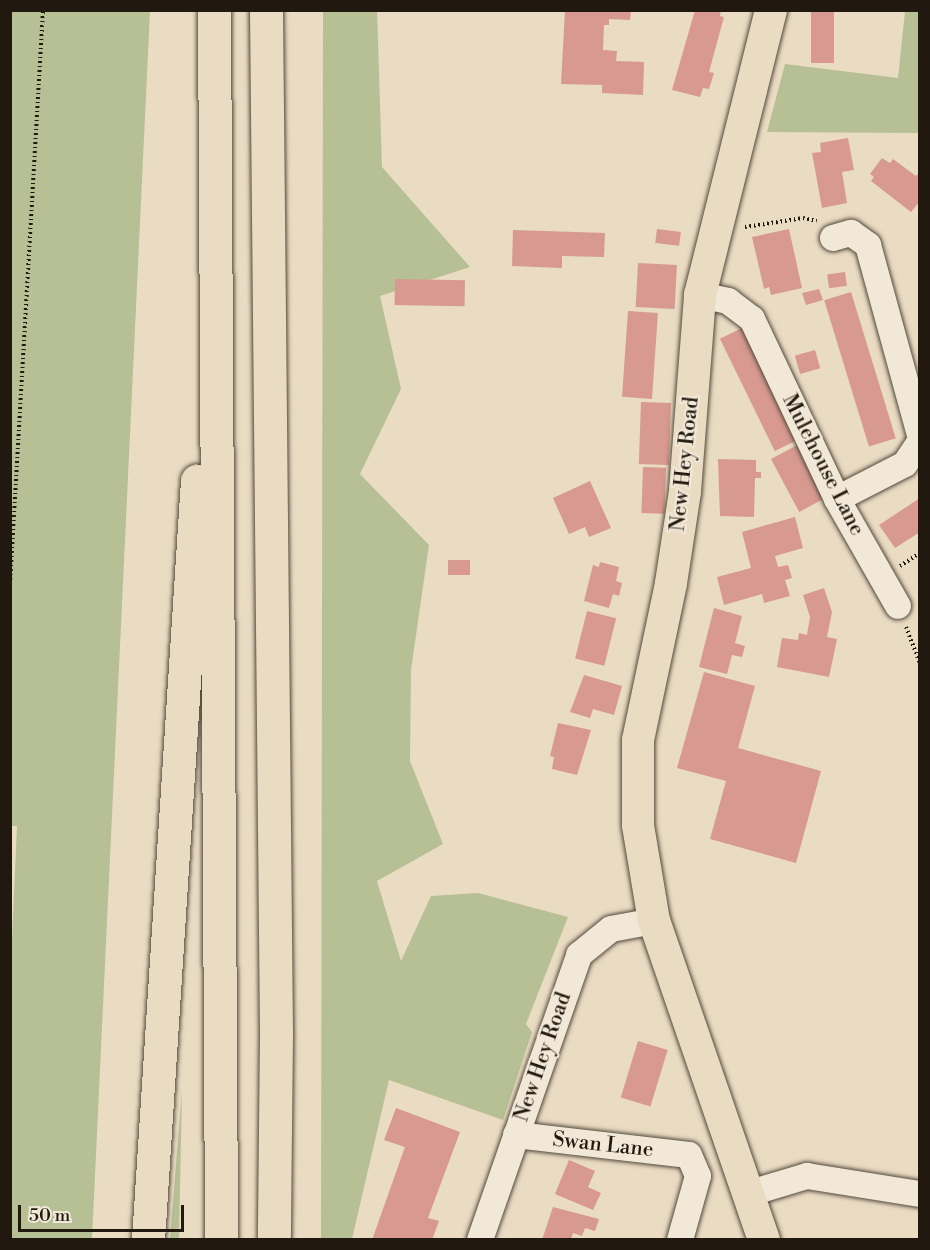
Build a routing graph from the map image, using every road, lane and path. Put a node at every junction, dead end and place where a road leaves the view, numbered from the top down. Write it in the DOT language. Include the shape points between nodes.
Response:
graph roads {
  1 [pos="43,10"];
  2 [pos="214,10"];
  3 [pos="266,10"];
  4 [pos="771,10"];
  5 [pos="215,204"];
  6 [pos="716,226"];
  7 [pos="838,236"];
  8 [pos="700,295"];
  9 [pos="920,435"];
  10 [pos="920,442"];
  11 [pos="837,499"];
  12 [pos="10,584"];
  13 [pos="898,606"];
  14 [pos="920,663"];
  15 [pos="654,921"];
  16 [pos="516,1135"];
  17 [pos="747,1194"];
  18 [pos="920,1194"];
  19 [pos="148,1239"];
  20 [pos="221,1239"];
  21 [pos="274,1239"];
  22 [pos="480,1239"];
  23 [pos="680,1239"];
  24 [pos="764,1239"];
  1 -- 12 [label="path"];
  2 -- 5 [label="highway"];
  3 -- 21 [label="highway" via="276,1034"];
  4 -- 6 [label="main road, New Hey Road"];
  5 -- 19 [label="highway"];
  5 -- 20 [label="highway"];
  6 -- 7 [label="path" via="772,225 803,219 828,223"];
  6 -- 8 [label="main road, New Hey Road"];
  7 -- 9 [label="street" via="850,233 868,245"];
  8 -- 11 [label="street, Mulehouse Lane" via="728,301 752,319"];
  8 -- 15 [label="main road, New Hey Road" via="685,490 671,583 638,740 638,825"];
  10 -- 11 [label="street" via="905,464"];
  11 -- 13 [label="street, Mulehouse Lane"];
  13 -- 14 [label="path"];
  15 -- 16 [label="street, New Hey Road" via="611,929 579,955"];
  15 -- 17 [label="main road, New Hey Road"];
  16 -- 22 [label="street, New Hey Road"];
  16 -- 23 [label="street, Swan Lane" via="689,1155 698,1176"];
  17 -- 18 [label="street" via="807,1176"];
  17 -- 24 [label="main road, New Hey Road"];
}
